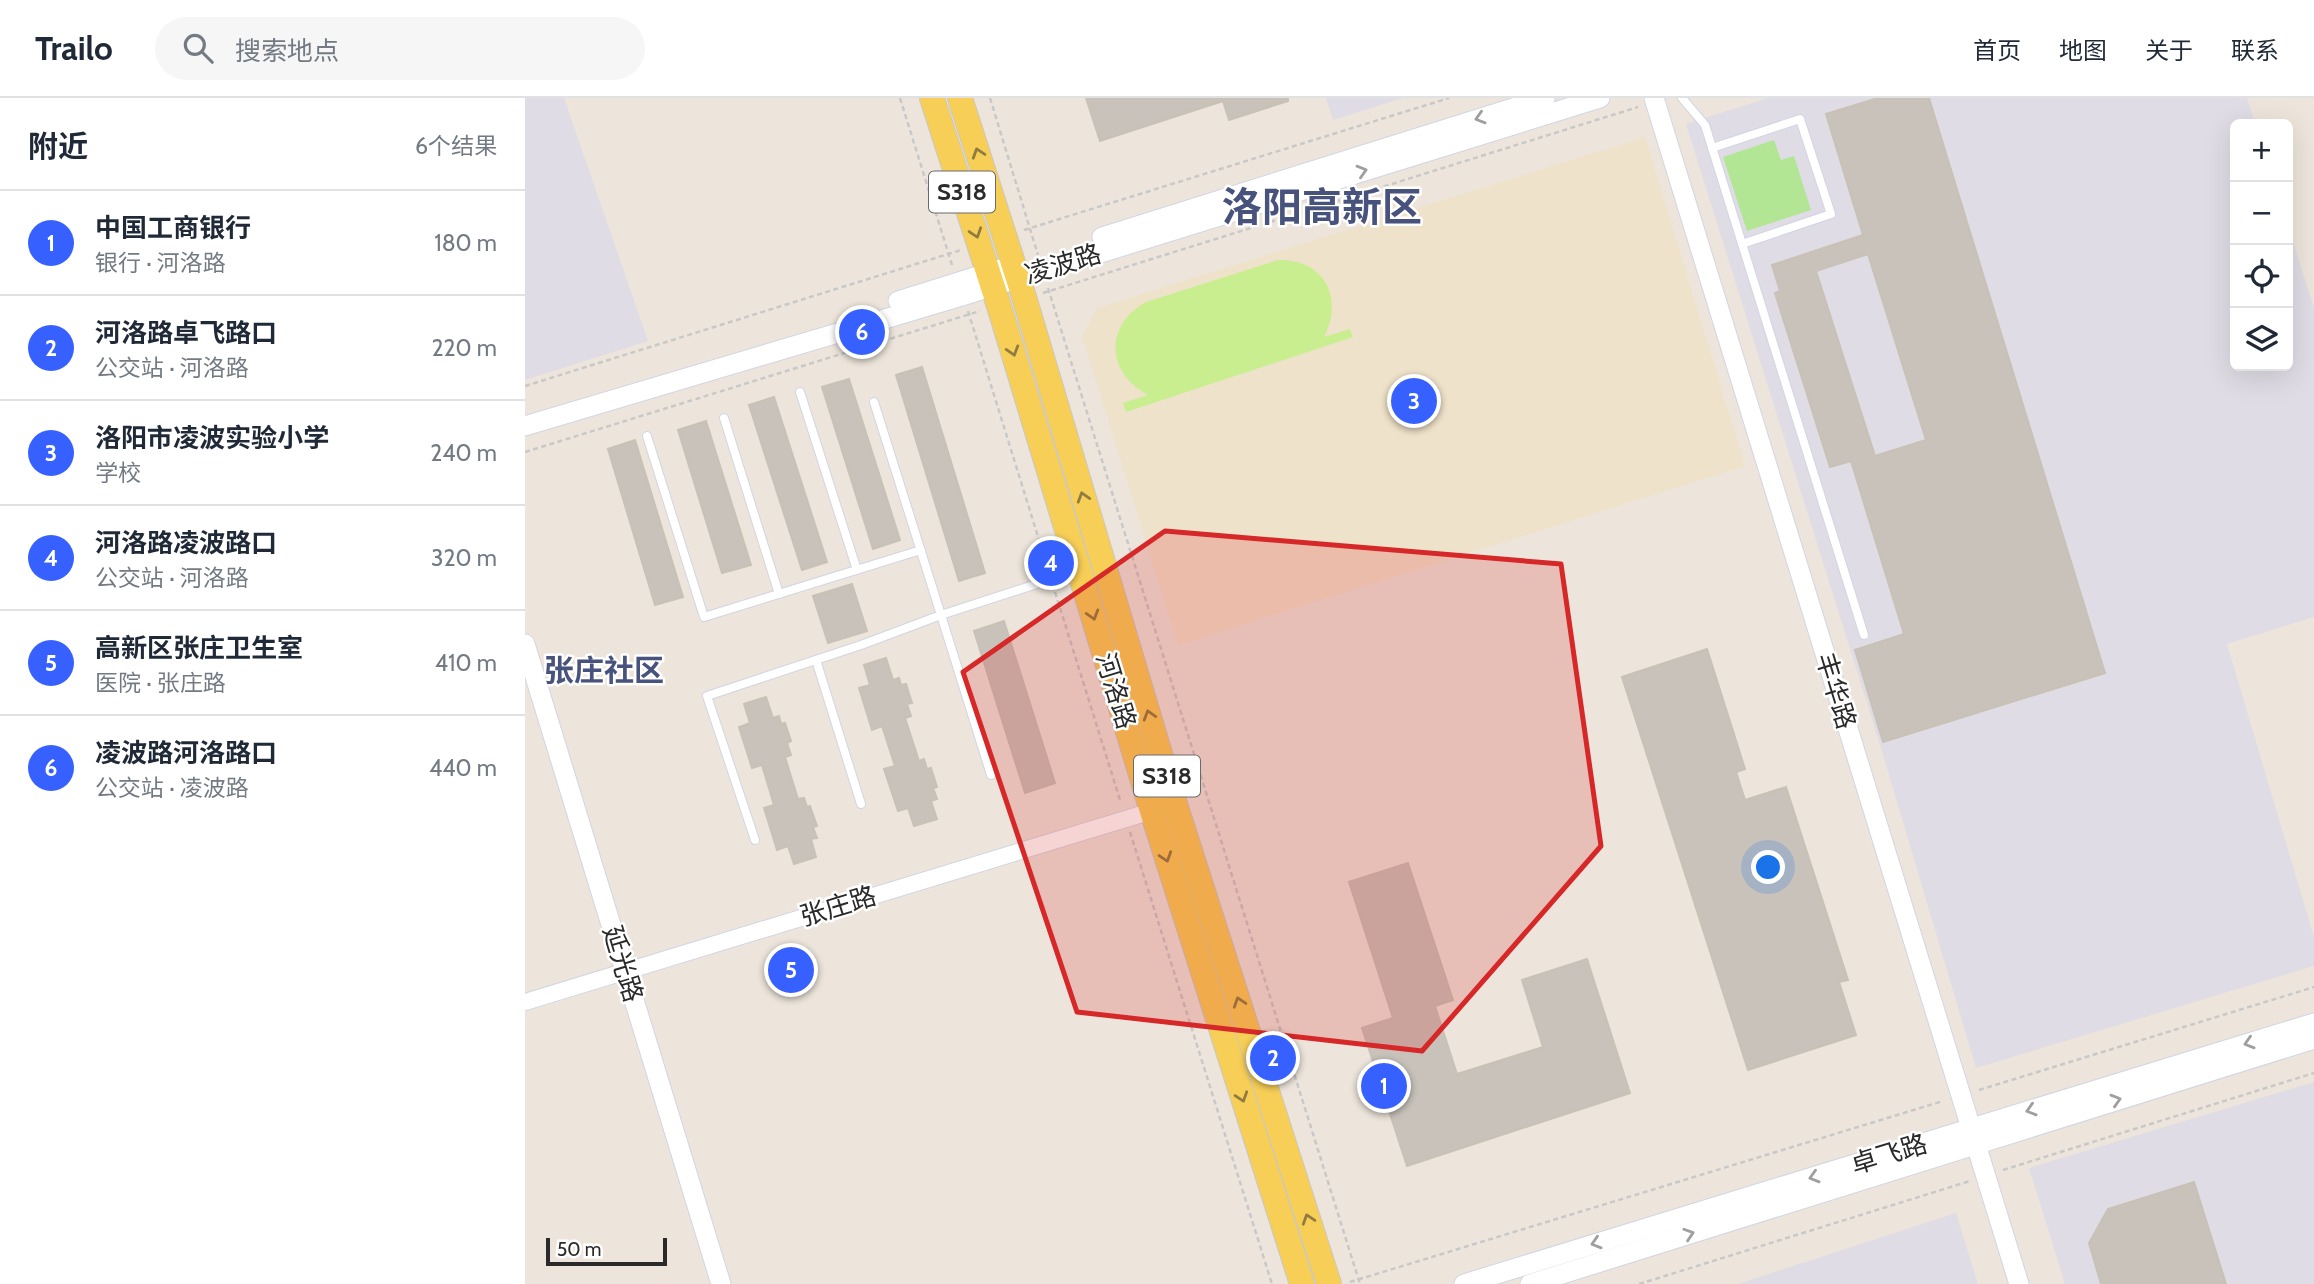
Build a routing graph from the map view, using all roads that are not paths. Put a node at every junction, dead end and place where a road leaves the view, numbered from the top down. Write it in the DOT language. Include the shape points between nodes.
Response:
graph roads {
  1 [pos="932,98"];
  2 [pos="960,98"];
  3 [pos="1545,98"];
  4 [pos="1600,98"];
  5 [pos="1682,98"];
  6 [pos="1659,99"];
  7 [pos="1712,148"];
  8 [pos="1742,244"];
  9 [pos="1041,263"];
  10 [pos="1018,280"];
  11 [pos="993,288"];
  12 [pos="960,289"];
  13 [pos="800,392"];
  14 [pos="874,402"];
  15 [pos="525,417"];
  16 [pos="724,418"];
  17 [pos="525,426"];
  18 [pos="647,436"];
  19 [pos="921,550"];
  20 [pos="857,570"];
  21 [pos="1052,579"];
  22 [pos="779,594"];
  23 [pos="941,615"];
  24 [pos="1864,635"];
  25 [pos="525,644"];
  26 [pos="816,660"];
  27 [pos="525,687"];
  28 [pos="991,775"];
  29 [pos="861,804"];
  30 [pos="1152,811"];
  31 [pos="755,840"];
  32 [pos="619,972"];
  33 [pos="525,1002"];
  34 [pos="2314,1023"];
  35 [pos="2314,1039"];
  36 [pos="1978,1135"];
  37 [pos="707,1284"];
  38 [pos="721,1284"];
  39 [pos="1302,1284"];
  40 [pos="1329,1284"];
  41 [pos="1464,1284"];
  42 [pos="1530,1284"];
  43 [pos="2019,1284"];
  44 [pos="2030,1284"];
  1 -- 11 [label="main road, 河洛路 / S318, one-way"];
  10 -- 2 [label="main road, 河洛路 / S318, one-way"];
  3 -- 9 [label="street, 凌波路, one-way"];
  9 -- 4 [label="street, 凌波路, one-way"];
  5 -- 7 [label="lane" via="1705,125"];
  6 -- 36 [label="street, 丰华路"];
  7 -- 8 [label="lane"];
  7 -- 8 [label="lane" via="1800,119 1831,214"];
  8 -- 24 [label="lane"];
  9 -- 10 [label="street, 凌波路"];
  10 -- 11 [label="street, 凌波路"];
  40 -- 10 [label="main road, 河洛路 / S318, one-way" via="1175,804"];
  11 -- 12 [label="street, 凌波路"];
  11 -- 30 [label="main road, 河洛路 / S318, one-way"];
  12 -- 15 [label="street, 凌波路"];
  12 -- 17 [label="street, 凌波路"];
  13 -- 20 [label="lane"];
  14 -- 19 [label="lane"];
  16 -- 22 [label="lane"];
  18 -- 22 [label="lane" via="704,617"];
  19 -- 20 [label="lane"];
  19 -- 23 [label="lane"];
  20 -- 22 [label="lane"];
  21 -- 23 [label="lane"];
  23 -- 26 [label="lane"];
  23 -- 28 [label="lane"];
  25 -- 32 [label="street, 延光路"];
  26 -- 29 [label="lane"];
  26 -- 31 [label="lane" via="707,696"];
  27 -- 32 [label="street, 延光路"];
  30 -- 32 [label="street, 张庄路"];
  30 -- 39 [label="main road, 河洛路 / S318, one-way"];
  32 -- 33 [label="street, 张庄路"];
  32 -- 37 [label="street, 延光路"];
  32 -- 38 [label="street, 延光路"];
  34 -- 36 [label="street, 卓飞路, one-way"];
  36 -- 35 [label="street, 卓飞路, one-way"];
  36 -- 41 [label="street, 卓飞路, one-way"];
  42 -- 36 [label="street, 卓飞路, one-way"];
  36 -- 43 [label="street, 丰华路"];
  36 -- 44 [label="street, 丰华路"];
}
